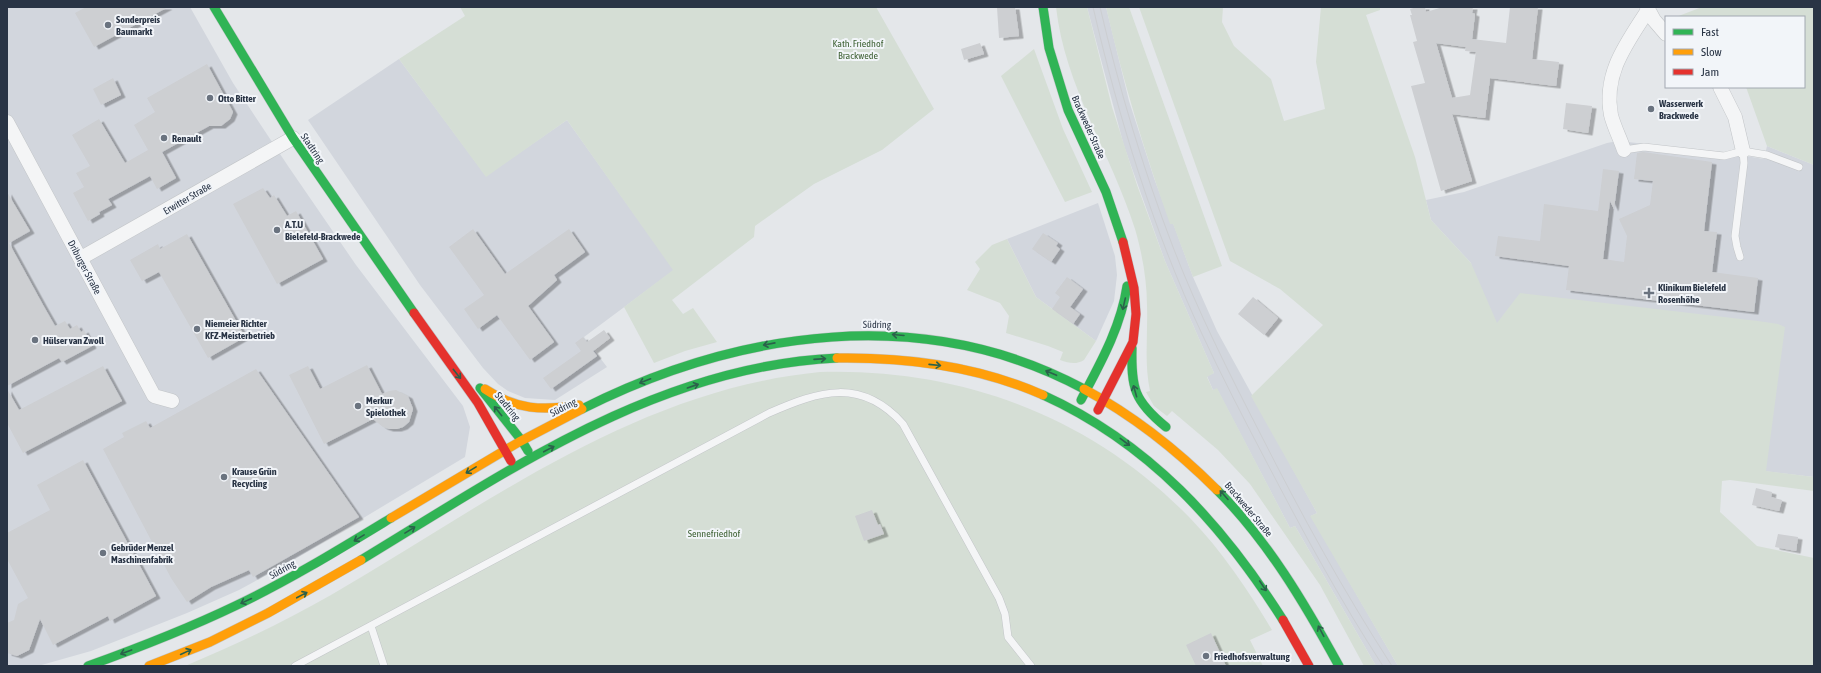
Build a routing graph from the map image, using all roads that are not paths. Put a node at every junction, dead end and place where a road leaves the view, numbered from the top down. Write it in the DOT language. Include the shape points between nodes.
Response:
graph roads {
  1 [pos="214,7"];
  2 [pos="1043,7"];
  3 [pos="1648,8"];
  4 [pos="1665,33"];
  5 [pos="1720,88"];
  6 [pos="7,122"];
  7 [pos="293,138"];
  8 [pos="1624,150"];
  9 [pos="1743,151"];
  10 [pos="1799,166"];
  11 [pos="1126,252"];
  12 [pos="1740,257"];
  13 [pos="81,258"];
  14 [pos="402,296"];
  15 [pos="1133,342"];
  16 [pos="472,378"];
  17 [pos="1086,389"];
  18 [pos="613,394"];
  19 [pos="1104,399"];
  20 [pos="172,401"];
  21 [pos="1076,411"];
  22 [pos="1093,421"];
  23 [pos="1173,432"];
  24 [pos="522,440"];
  25 [pos="504,451"];
  26 [pos="532,457"];
  27 [pos="514,467"];
  28 [pos="1233,492"];
  29 [pos="1250,524"];
  30 [pos="371,626"];
  31 [pos="88,666"];
  32 [pos="149,666"];
  33 [pos="295,666"];
  34 [pos="384,666"];
  35 [pos="1031,666"];
  36 [pos="1309,666"];
  37 [pos="1339,666"];
  1 -- 7 [label="main road, Stadtring"];
  2 -- 11 [label="main road, Brackweder Straße" via="1049,48 1068,110 1106,192"];
  3 -- 4 [label="street"];
  3 -- 8 [label="street" via="1623,47 1610,84 1612,116"];
  5 -- 9 [label="street" via="1735,117"];
  6 -- 13 [label="street, Driburger Straße"];
  7 -- 13 [label="street, Erwitter Straße"];
  7 -- 14 [label="main road, Stadtring"];
  8 -- 9 [label="lane" via="1644,147 1724,156"];
  9 -- 10 [label="lane" via="1767,155"];
  9 -- 12 [label="lane" via="1744,163 1735,236"];
  11 -- 15 [label="main road, Brackweder Straße" via="1134,288 1136,314"];
  11 -- 17 [label="main road, Brackweder Straße, one-way" via="1127,288 1119,322"];
  13 -- 20 [label="street, Driburger Straße" via="154,396"];
  14 -- 16 [label="main road, Stadtring"];
  14 -- 25 [label="main road, Stadtring, one-way" via="471,393"];
  15 -- 19 [label="main road, Brackweder Straße"];
  23 -- 15 [label="main road, one-way" via="1150,414 1136,396 1131,373"];
  16 -- 18 [label="main road" via="500,399 541,410 578,405"];
  24 -- 16 [label="main road, Stadtring, one-way"];
  17 -- 18 [label="main road, Südring, one-way" via="1016,359 983,350 926,338 864,334 802,338 745,348 696,361"];
  17 -- 19 [label="main road, Brackweder Straße"];
  17 -- 21 [label="main road, Brackweder Straße"];
  18 -- 24 [label="main road, Südring"];
  19 -- 22 [label="main road, Brackweder Straße"];
  29 -- 19 [label="main road, Brackweder Straße, one-way" via="1186,458 1129,414"];
  21 -- 22 [label="main road"];
  26 -- 21 [label="main road, one-way" via="606,419 715,378 807,360 865,358 952,367 1006,380"];
  22 -- 36 [label="main road, one-way" via="1155,465 1222,532 1268,595 1290,629"];
  24 -- 25 [label="main road, Südring"];
  24 -- 26 [label="main road, Stadtring"];
  25 -- 27 [label="main road, Stadtring"];
  25 -- 31 [label="main road, Südring, one-way" via="350,543 255,596 167,636"];
  26 -- 27 [label="main road"];
  32 -- 27 [label="main road, one-way" via="176,657 256,620 330,580"];
  28 -- 29 [label="main road"];
  37 -- 29 [label="main road, Brackweder Straße, one-way" via="1295,587"];
  30 -- 33 [label="lane"];
  30 -- 34 [label="lane"];
  30 -- 35 [label="lane" via="769,413 801,399 829,392 841,392 868,398 894,414 903,424 999,598 1005,614 1008,637"];
}
